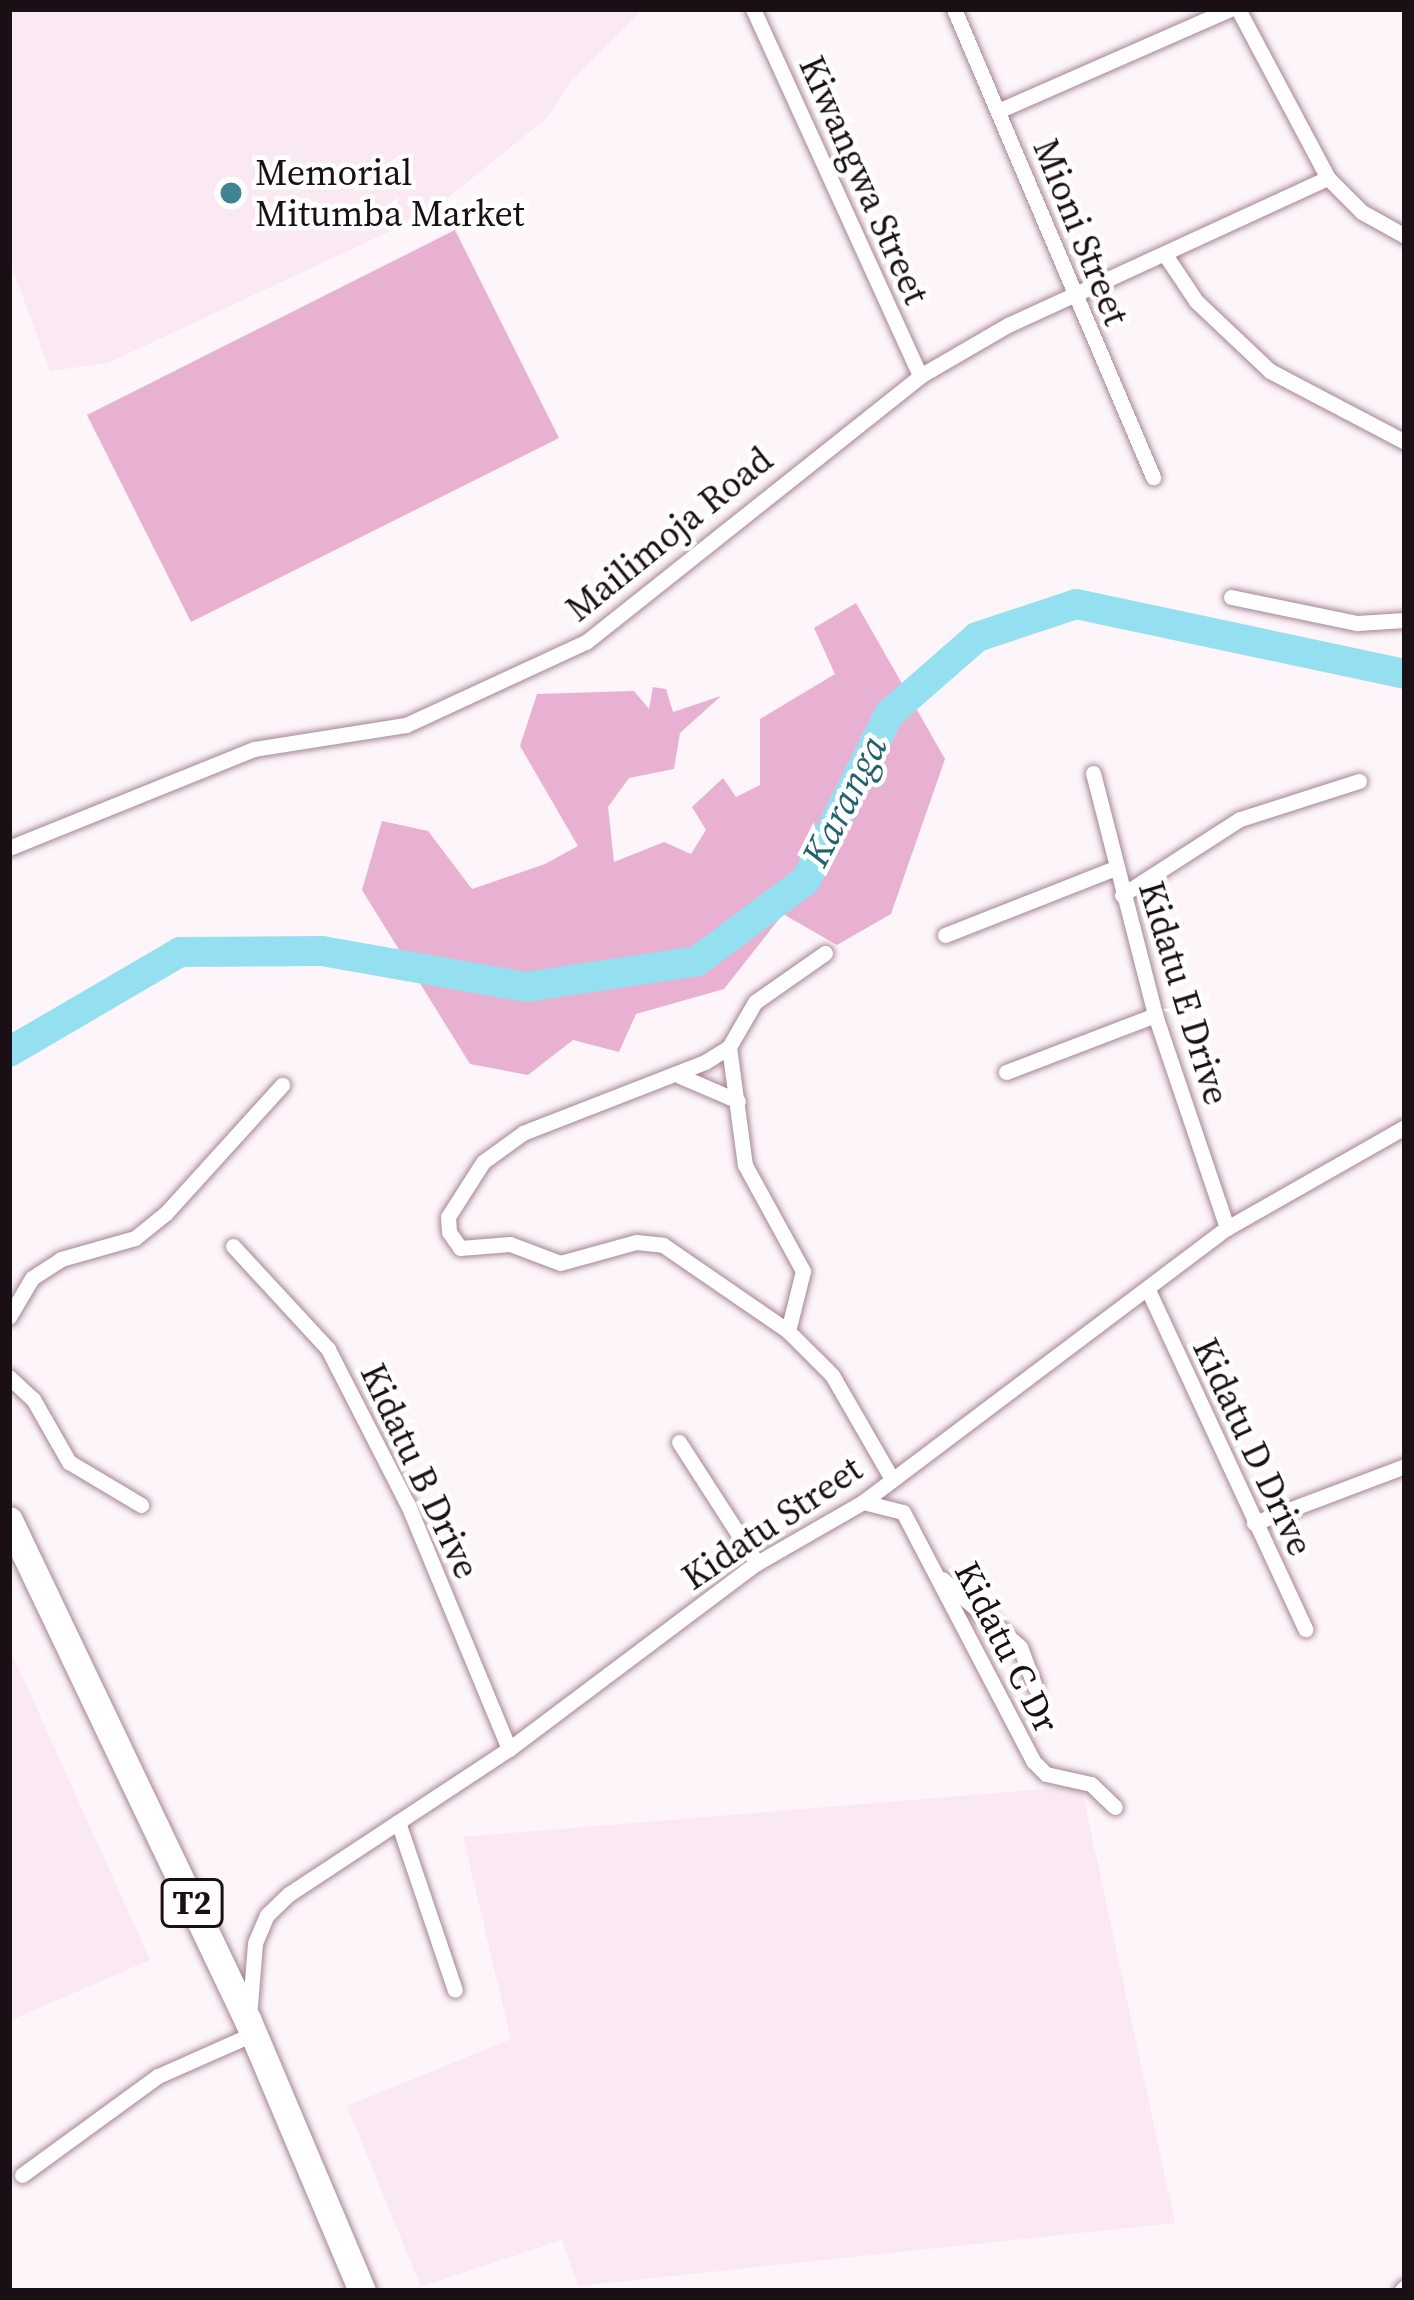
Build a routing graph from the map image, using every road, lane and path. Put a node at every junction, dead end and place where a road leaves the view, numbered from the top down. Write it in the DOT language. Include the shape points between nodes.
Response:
graph roads {
  1 [pos="753,9"];
  2 [pos="954,9"];
  3 [pos="1234,9"];
  4 [pos="1000,110"];
  5 [pos="1328,178"];
  6 [pos="1405,236"];
  7 [pos="1166,256"];
  8 [pos="1071,295"];
  9 [pos="920,376"];
  10 [pos="1405,442"];
  11 [pos="1153,477"];
  12 [pos="1231,597"];
  13 [pos="1405,620"];
  14 [pos="1093,773"];
  15 [pos="1359,781"];
  16 [pos="9,848"];
  17 [pos="1115,868"];
  18 [pos="1123,895"];
  19 [pos="945,935"];
  20 [pos="825,952"];
  21 [pos="1155,1015"];
  22 [pos="729,1047"];
  23 [pos="1006,1072"];
  24 [pos="680,1076"];
  25 [pos="282,1085"];
  26 [pos="738,1102"];
  27 [pos="1405,1127"];
  28 [pos="1227,1228"];
  29 [pos="233,1246"];
  30 [pos="1148,1290"];
  31 [pos="9,1317"];
  32 [pos="788,1330"];
  33 [pos="9,1377"];
  34 [pos="679,1442"];
  35 [pos="1405,1466"];
  36 [pos="892,1479"];
  37 [pos="863,1502"];
  38 [pos="141,1504"];
  39 [pos="9,1520"];
  40 [pos="1254,1523"];
  41 [pos="757,1563"];
  42 [pos="935,1574"];
  43 [pos="1305,1629"];
  44 [pos="1035,1687"];
  45 [pos="509,1749"];
  46 [pos="1114,1807"];
  47 [pos="398,1822"];
  48 [pos="455,1990"];
  49 [pos="251,2027"];
  50 [pos="22,2175"];
  51 [pos="362,2291"];
  1 -- 9 [label="street, Kiwangwa Street"];
  2 -- 4 [label="street, Mioni Street"];
  3 -- 4 [label="street"];
  3 -- 5 [label="street"];
  4 -- 8 [label="street, Mioni Street"];
  5 -- 6 [label="street" via="1362,212"];
  5 -- 7 [label="street, Mailimoja Road"];
  7 -- 8 [label="street, Mailimoja Road"];
  7 -- 10 [label="street" via="1196,301 1254,358"];
  8 -- 9 [label="street, Mailimoja Road"];
  8 -- 11 [label="street, Mioni Street"];
  9 -- 16 [label="street, Mailimoja Road" via="586,642 381,734 254,749"];
  12 -- 13 [label="street" via="1357,622"];
  14 -- 17 [label="street, Kidatu E Drive"];
  15 -- 18 [label="street" via="1240,819"];
  17 -- 18 [label="street, Kidatu E Drive"];
  17 -- 19 [label="street"];
  18 -- 21 [label="street, Kidatu E Drive"];
  20 -- 22 [label="street" via="755,1002"];
  21 -- 23 [label="street"];
  21 -- 28 [label="street, Kidatu E Drive"];
  22 -- 24 [label="street"];
  22 -- 26 [label="street"];
  24 -- 26 [label="street"];
  24 -- 32 [label="street" via="524,1133 472,1177 448,1232 460,1248 510,1244 560,1263 636,1242 663,1245"];
  25 -- 31 [label="street" via="166,1213 135,1238 61,1258 32,1278"];
  26 -- 32 [label="street" via="745,1166 803,1271"];
  27 -- 28 [label="street, Kidatu Street"];
  28 -- 30 [label="street, Kidatu Street"];
  29 -- 45 [label="street, Kidatu B Drive" via="328,1349 408,1505"];
  30 -- 36 [label="street, Kidatu Street"];
  30 -- 40 [label="street, Kidatu D Drive"];
  32 -- 36 [label="street" via="847,1396"];
  33 -- 38 [label="street" via="33,1399 69,1462"];
  34 -- 41 [label="street"];
  35 -- 40 [label="street"];
  36 -- 37 [label="street, Kidatu Street"];
  37 -- 41 [label="street, Kidatu Street"];
  37 -- 42 [label="street, Kidatu C Dr" via="903,1512"];
  39 -- 49 [label="highway, T2"];
  40 -- 43 [label="street, Kidatu D Drive"];
  41 -- 45 [label="street, Kidatu Street"];
  42 -- 44 [label="street" via="1020,1647"];
  42 -- 46 [label="street, Kidatu C Dr" via="1033,1761 1046,1774 1090,1784"];
  45 -- 47 [label="street, Kidatu Street"];
  47 -- 48 [label="street"];
  47 -- 49 [label="street, Kidatu Street" via="267,1915 255,1943"];
  49 -- 50 [label="street" via="158,2076"];
  49 -- 51 [label="highway, T2"];
}
